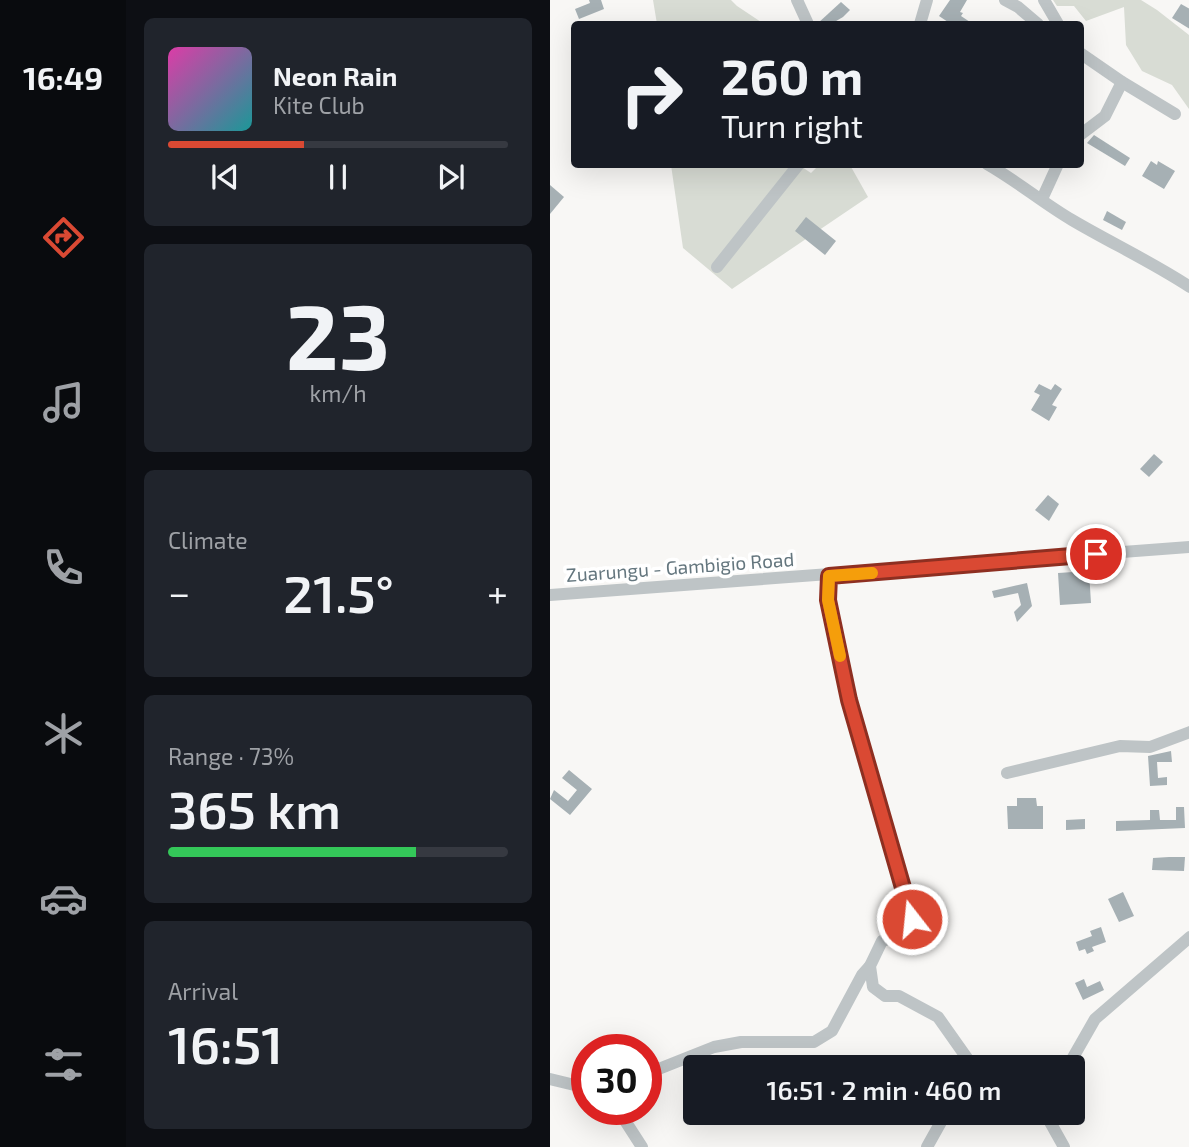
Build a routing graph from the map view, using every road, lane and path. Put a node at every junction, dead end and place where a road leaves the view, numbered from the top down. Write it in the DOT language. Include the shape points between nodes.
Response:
graph roads {
  1 [pos="797,0"];
  2 [pos="927,0"];
  3 [pos="1005,0"];
  4 [pos="1044,0"];
  5 [pos="1020,3"];
  6 [pos="807,21"];
  7 [pos="921,21"];
  8 [pos="1035,21"];
  9 [pos="1056,21"];
  10 [pos="1084,56"];
  11 [pos="1122,82"];
  12 [pos="1175,114"];
  13 [pos="1084,132"];
  14 [pos="796,168"];
  15 [pos="993,168"];
  16 [pos="1056,168"];
  17 [pos="1042,199"];
  18 [pos="717,267"];
  19 [pos="1189,287"];
  20 [pos="1189,547"];
  21 [pos="829,576"];
  22 [pos="550,596"];
  23 [pos="1189,732"];
  24 [pos="1007,773"];
  25 [pos="1189,937"];
  26 [pos="870,966"];
  27 [pos="965,1055"];
  28 [pos="1074,1055"];
  29 [pos="662,1068"];
  30 [pos="550,1079"];
  31 [pos="571,1084"];
  32 [pos="628,1125"];
  33 [pos="939,1125"];
  34 [pos="1052,1125"];
  35 [pos="642,1147"];
  36 [pos="927,1147"];
  37 [pos="1064,1147"];
  1 -- 6 [label="street"];
  2 -- 7 [label="street"];
  3 -- 5 [label="street"];
  4 -- 9 [label="street"];
  5 -- 8 [label="street"];
  10 -- 11 [label="street"];
  11 -- 12 [label="street"];
  11 -- 13 [label="street" via="1105,116"];
  14 -- 18 [label="street"];
  15 -- 17 [label="street"];
  16 -- 17 [label="street"];
  17 -- 19 [label="street"];
  20 -- 21 [label="street, Zuarungu - Gambigio Road"];
  21 -- 22 [label="street, Zuarungu - Gambigio Road"];
  21 -- 26 [label="street" via="828,600 849,700 912,919 908,932 882,941"];
  23 -- 24 [label="street" via="1150,747 1120,746"];
  25 -- 28 [label="street" via="1095,1019"];
  26 -- 27 [label="street" via="876,992 899,996 938,1017"];
  26 -- 29 [label="street" via="832,1031 814,1042 741,1042 714,1047"];
  30 -- 31 [label="street"];
  32 -- 35 [label="street"];
  33 -- 36 [label="street"];
  34 -- 37 [label="street"];
}
